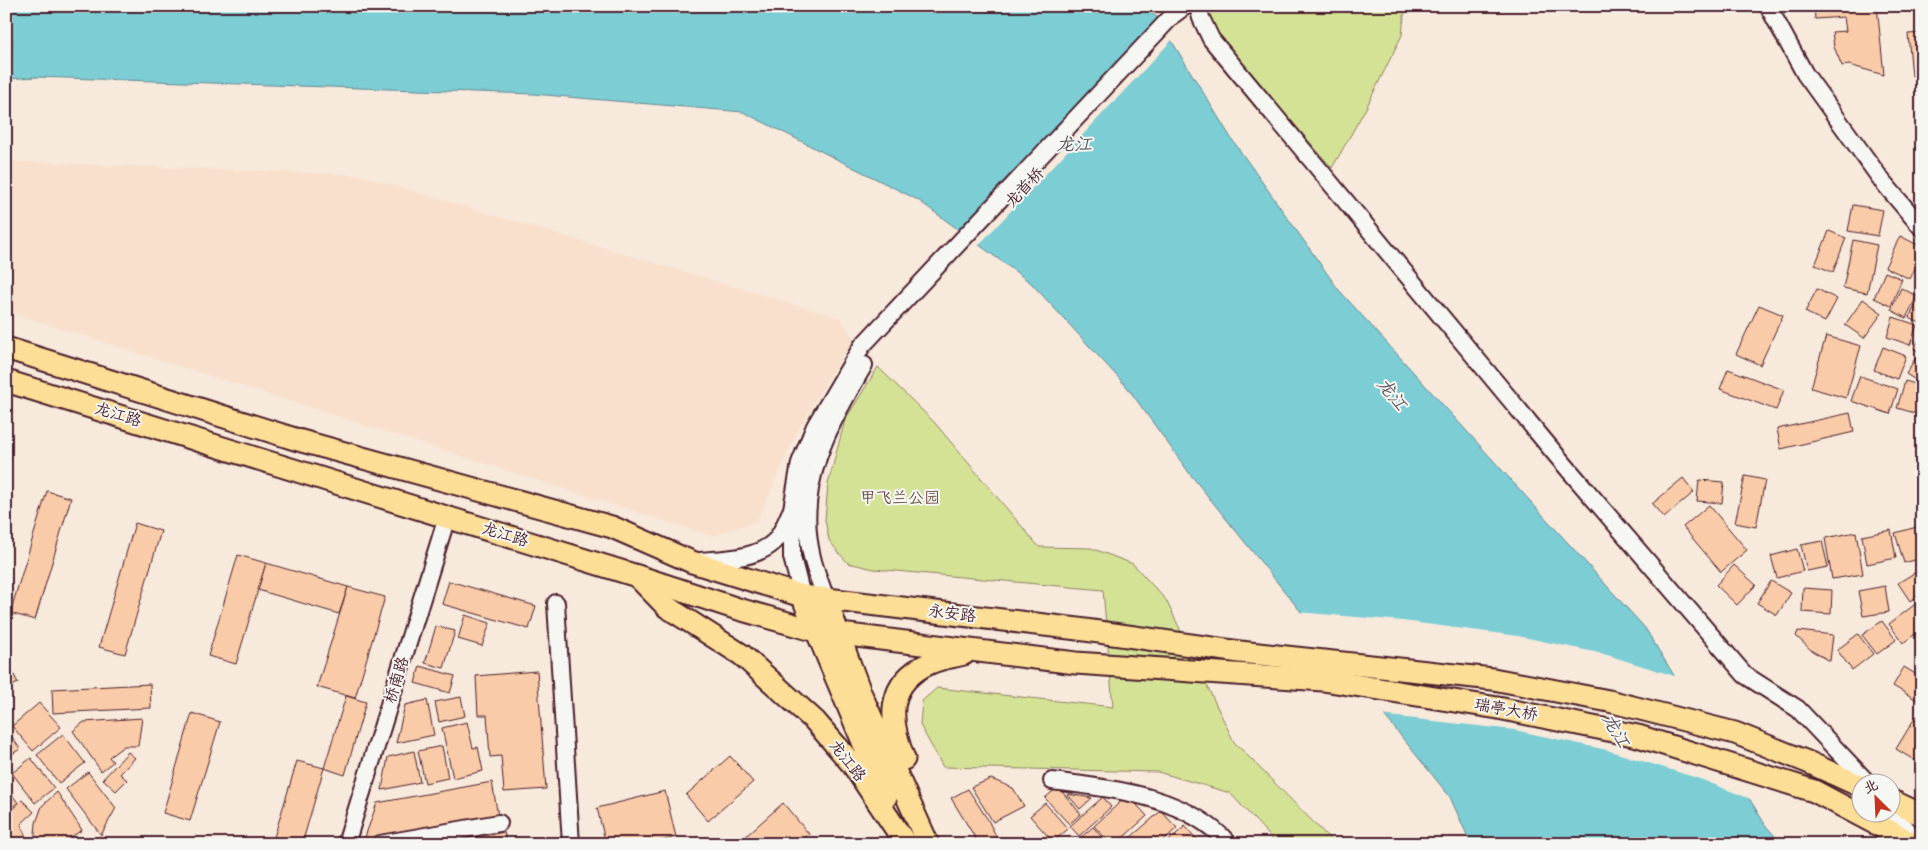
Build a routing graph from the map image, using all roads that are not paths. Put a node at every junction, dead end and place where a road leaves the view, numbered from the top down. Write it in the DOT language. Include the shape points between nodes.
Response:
graph roads {
  1 [pos="1190,6"];
  2 [pos="1198,6"];
  3 [pos="1768,6"];
  4 [pos="1180,14"];
  5 [pos="1922,228"];
  6 [pos="6,348"];
  7 [pos="866,350"];
  8 [pos="6,381"];
  9 [pos="792,509"];
  10 [pos="447,517"];
  11 [pos="692,562"];
  12 [pos="637,576"];
  13 [pos="802,596"];
  14 [pos="826,600"];
  15 [pos="556,603"];
  16 [pos="1078,629"];
  17 [pos="816,631"];
  18 [pos="838,633"];
  19 [pos="980,651"];
  20 [pos="1076,663"];
  21 [pos="1858,772"];
  22 [pos="1052,781"];
  23 [pos="1850,781"];
  24 [pos="908,799"];
  25 [pos="1900,805"];
  26 [pos="1922,815"];
  27 [pos="1900,821"];
  28 [pos="499,823"];
  29 [pos="905,842"];
  30 [pos="346,844"];
  31 [pos="380,844"];
  32 [pos="571,844"];
  33 [pos="928,844"];
  34 [pos="1229,844"];
  35 [pos="1914,844"];
  36 [pos="1920,844"];
  1 -- 4 [label="street, 龙首桥"];
  2 -- 21 [label="street" via="1200,18 1211,39 1563,464 1744,675 1798,708"];
  3 -- 5 [label="street" via="1805,74 1883,182"];
  4 -- 7 [label="street, 龙首桥"];
  6 -- 11 [label="main road, 龙江路" via="298,440 612,527"];
  7 -- 9 [label="street" via="815,426 800,463"];
  7 -- 14 [label="street" via="826,433 814,467 808,532"];
  8 -- 10 [label="main road, 龙江路"];
  9 -- 11 [label="street" via="774,542 758,551 736,558"];
  9 -- 13 [label="street" via="792,558"];
  10 -- 12 [label="main road, 龙江路"];
  10 -- 30 [label="street, 桥南路"];
  11 -- 13 [label="main road, 龙江路"];
  12 -- 17 [label="main road, 永安路"];
  12 -- 29 [label="main road, 龙江路" via="667,607 742,656 815,721 853,765"];
  13 -- 14 [label="main road, 永安路"];
  13 -- 17 [label="main road"];
  14 -- 16 [label="main road, 永安路"];
  14 -- 18 [label="main road"];
  15 -- 32 [label="street"];
  16 -- 23 [label="main road, 瑞亭大桥" via="1240,652 1493,679 1609,701 1735,733"];
  17 -- 18 [label="main road, 永安路"];
  17 -- 29 [label="main road"];
  18 -- 19 [label="main road, 永安路"];
  18 -- 24 [label="main road" via="860,692"];
  19 -- 20 [label="main road, 永安路"];
  19 -- 24 [label="main road" via="931,662 912,674 899,688 893,708 895,734 907,767"];
  20 -- 35 [label="main road, 瑞亭大桥" via="1323,680 1498,708 1638,736 1814,791"];
  22 -- 34 [label="street" via="1127,791 1162,803 1217,830"];
  24 -- 33 [label="main road"];
  25 -- 26 [label="main road"];
  27 -- 36 [label="street"];
  28 -- 31 [label="street"];
}
